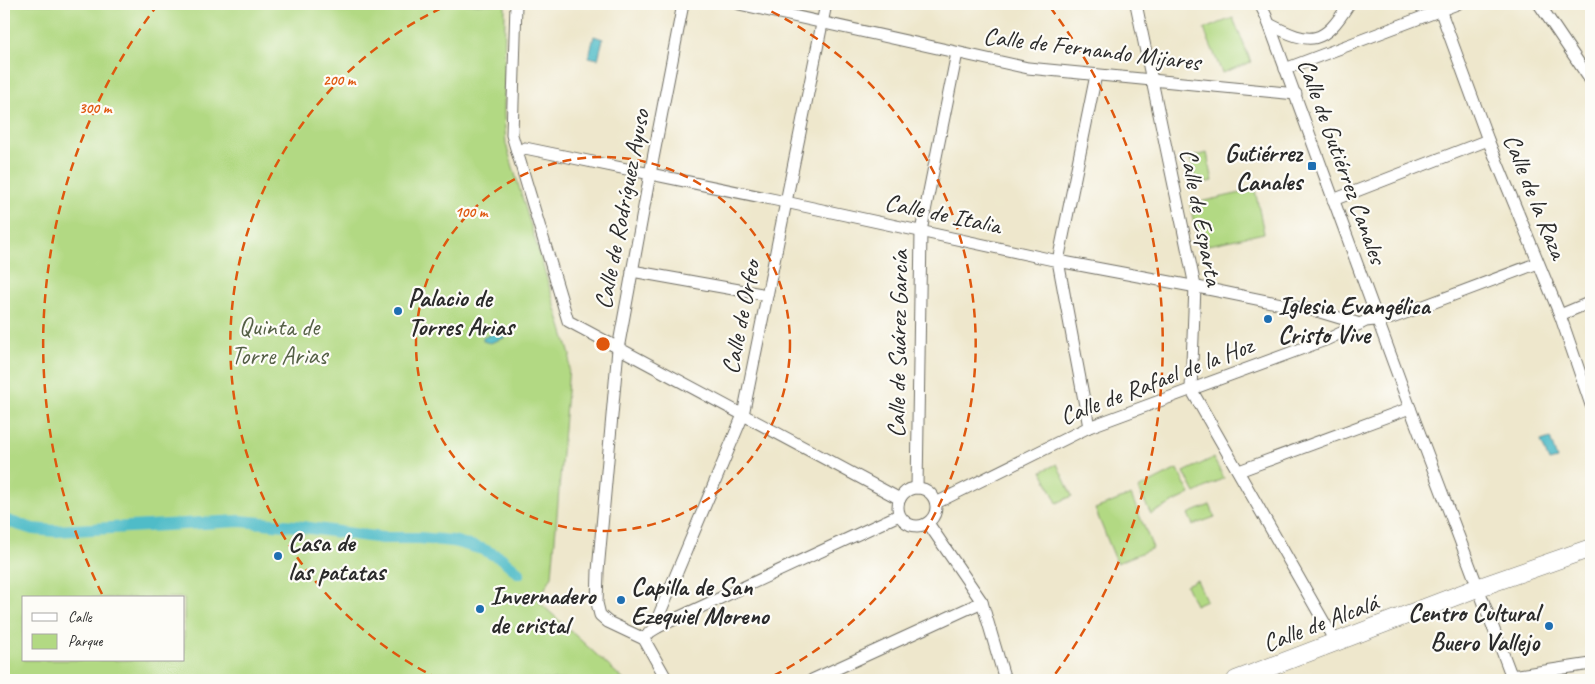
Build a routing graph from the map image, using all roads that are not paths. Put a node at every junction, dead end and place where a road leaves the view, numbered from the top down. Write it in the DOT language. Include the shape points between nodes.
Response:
graph roads {
  1 [pos="516,4"];
  2 [pos="683,4"];
  3 [pos="738,4"];
  4 [pos="826,4"];
  5 [pos="1136,4"];
  6 [pos="1260,4"];
  7 [pos="1269,4"];
  8 [pos="1349,4"];
  9 [pos="1457,4"];
  10 [pos="1540,4"];
  11 [pos="1439,7"];
  12 [pos="1268,20"];
  13 [pos="822,23"];
  14 [pos="957,54"];
  15 [pos="1285,69"];
  16 [pos="1096,75"];
  17 [pos="1590,76"];
  18 [pos="1151,80"];
  19 [pos="1296,94"];
  20 [pos="1488,140"];
  21 [pos="517,152"];
  22 [pos="650,174"];
  23 [pos="1333,200"];
  24 [pos="786,202"];
  25 [pos="921,231"];
  26 [pos="1058,261"];
  27 [pos="1538,263"];
  28 [pos="632,272"];
  29 [pos="1195,286"];
  30 [pos="767,295"];
  31 [pos="1591,302"];
  32 [pos="1560,314"];
  33 [pos="1379,320"];
  34 [pos="1360,324"];
  35 [pos="618,349"];
  36 [pos="1191,389"];
  37 [pos="1591,406"];
  38 [pos="1410,408"];
  39 [pos="743,415"];
  40 [pos="1089,427"];
  41 [pos="1239,471"];
  42 [pos="917,488"];
  43 [pos="900,499"];
  44 [pos="936,503"];
  45 [pos="899,515"];
  46 [pos="928,523"];
  47 [pos="1591,548"];
  48 [pos="1477,588"];
  49 [pos="982,602"];
  50 [pos="658,627"];
  51 [pos="644,639"];
  52 [pos="1336,643"];
  53 [pos="1591,664"];
  54 [pos="1509,679"];
  55 [pos="667,680"];
  56 [pos="812,680"];
  57 [pos="1005,680"];
  58 [pos="1236,680"];
  1 -- 21 [label="street" via="512,136"];
  2 -- 22 [label="street, Calle de Rodríguez Ayuso"];
  3 -- 13 [label="street, Calle de Fernando Mijares"];
  4 -- 13 [label="street, Calle de Orfeo"];
  5 -- 18 [label="street, Calle de Esparta"];
  6 -- 12 [label="street, Calle de Gutiérrez Canales"];
  7 -- 12 [label="street"];
  8 -- 12 [label="street" via="1336,24 1322,36 1306,39 1288,34"];
  9 -- 11 [label="street"];
  10 -- 17 [label="street"];
  11 -- 15 [label="street"];
  11 -- 20 [label="street, Calle de la Raza"];
  12 -- 15 [label="street, Calle de Gutiérrez Canales"];
  13 -- 14 [label="street, Calle de Fernando Mijares"];
  13 -- 24 [label="street, Calle de Orfeo"];
  14 -- 16 [label="street, Calle de Fernando Mijares" via="1028,68"];
  14 -- 25 [label="street, Calle de Suárez García"];
  15 -- 19 [label="street, Calle de Gutiérrez Canales"];
  16 -- 18 [label="street, Calle de Fernando Mijares"];
  16 -- 26 [label="street"];
  18 -- 19 [label="street, Calle de Fernando Mijares"];
  18 -- 29 [label="street, Calle de Esparta"];
  19 -- 23 [label="street, Calle de Gutiérrez Canales"];
  20 -- 23 [label="street"];
  20 -- 27 [label="street, Calle de la Raza"];
  21 -- 22 [label="street, Calle de Italia" via="525,148"];
  21 -- 35 [label="street" via="568,321"];
  22 -- 24 [label="street, Calle de Italia"];
  22 -- 28 [label="street, Calle de Rodríguez Ayuso"];
  23 -- 33 [label="street, Calle de Gutiérrez Canales"];
  24 -- 25 [label="street, Calle de Italia"];
  24 -- 30 [label="street, Calle de Orfeo"];
  25 -- 26 [label="street, Calle de Italia"];
  25 -- 42 [label="street, Calle de Suárez García"];
  26 -- 29 [label="street, Calle de Italia"];
  26 -- 40 [label="street"];
  27 -- 32 [label="street, Calle de la Raza"];
  27 -- 33 [label="street, Calle de Rafael de la Hoz" via="1392,318"];
  28 -- 30 [label="street"];
  28 -- 35 [label="street, Calle de Rodríguez Ayuso"];
  29 -- 34 [label="street, Calle de Italia" via="1320,312"];
  29 -- 36 [label="street, Calle de Esparta"];
  30 -- 39 [label="street, Calle de Orfeo"];
  31 -- 32 [label="street"];
  32 -- 37 [label="street, Calle de la Raza"];
  33 -- 34 [label="street, Calle de Rafael de la Hoz"];
  33 -- 38 [label="street, Calle de Gutiérrez Canales"];
  34 -- 36 [label="street, Calle de Rafael de la Hoz" via="1328,339"];
  35 -- 39 [label="street"];
  35 -- 51 [label="street, Calle de Rodríguez Ayuso" via="597,603 600,615 608,622"];
  36 -- 40 [label="street, Calle de Rafael de la Hoz"];
  36 -- 41 [label="street"];
  38 -- 41 [label="street"];
  38 -- 48 [label="street, Calle de Gutiérrez Canales"];
  39 -- 43 [label="street"];
  39 -- 50 [label="street, Calle de Orfeo"];
  40 -- 44 [label="street, Calle de Rafael de la Hoz"];
  41 -- 52 [label="street"];
  42 -- 43 [label="street" via="907,491"];
  42 -- 44 [label="street" via="929,492"];
  43 -- 45 [label="street"];
  44 -- 46 [label="street" via="935,514"];
  45 -- 46 [label="street" via="912,526"];
  45 -- 50 [label="street"];
  46 -- 49 [label="street"];
  47 -- 48 [label="main road, Calle de Alcalá"];
  48 -- 52 [label="main road, Calle de Alcalá"];
  48 -- 54 [label="street, Calle de Gutiérrez Canales"];
  49 -- 56 [label="street"];
  49 -- 57 [label="street"];
  50 -- 51 [label="street"];
  51 -- 55 [label="street"];
  52 -- 58 [label="main road, Calle de Alcalá"];
  53 -- 54 [label="street"];
}
